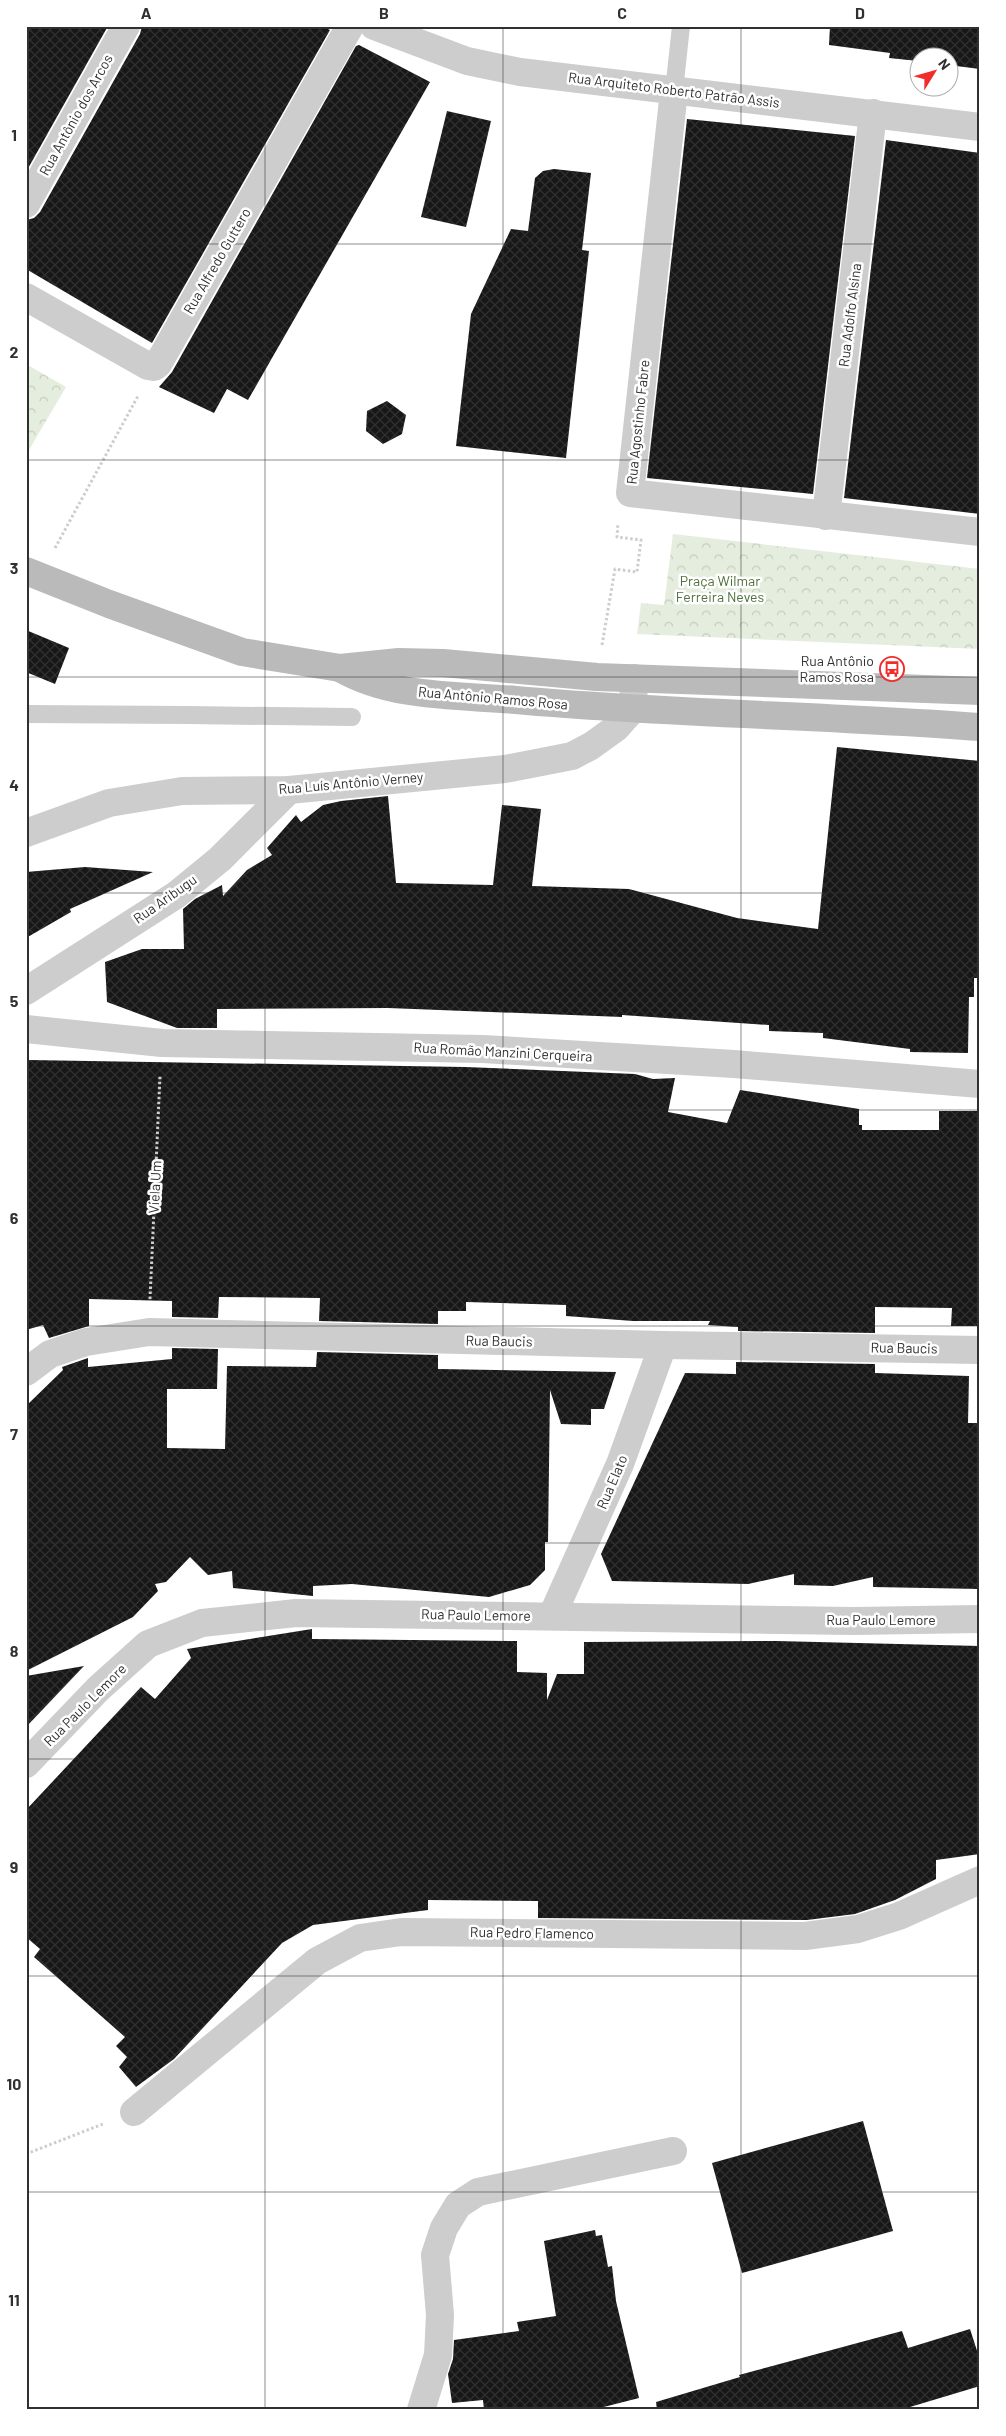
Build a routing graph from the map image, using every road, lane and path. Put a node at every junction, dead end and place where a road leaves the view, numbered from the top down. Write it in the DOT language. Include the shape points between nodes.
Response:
graph roads {
  1 [pos="126,26"];
  2 [pos="350,26"];
  3 [pos="374,26"];
  4 [pos="681,26"];
  5 [pos="674,90"];
  6 [pos="873,113"];
  7 [pos="980,127"];
  8 [pos="26,204"];
  9 [pos="26,297"];
  10 [pos="154,367"];
  11 [pos="630,493"];
  12 [pos="826,516"];
  13 [pos="980,532"];
  14 [pos="33,574"];
  15 [pos="340,668"];
  16 [pos="597,677"];
  17 [pos="634,678"];
  18 [pos="980,692"];
  19 [pos="633,709"];
  20 [pos="26,714"];
  21 [pos="352,717"];
  22 [pos="980,727"];
  23 [pos="289,790"];
  24 [pos="26,833"];
  25 [pos="26,991"];
  26 [pos="26,1029"];
  27 [pos="162,1042"];
  28 [pos="980,1084"];
  29 [pos="149,1332"];
  30 [pos="663,1345"];
  31 [pos="980,1350"];
  32 [pos="26,1372"];
  33 [pos="552,1616"];
  34 [pos="980,1620"];
  35 [pos="26,1764"];
  36 [pos="980,1880"];
  37 [pos="134,2112"];
  38 [pos="673,2151"];
  39 [pos="26,2154"];
  40 [pos="420,2410"];
  1 -- 8 [label="street, Rua Antônio dos Arcos"];
  2 -- 10 [label="street, Rua Alfredo Guttero"];
  3 -- 5 [label="street, Rua Arquiteto Roberto Patrão Assis" via="467,61 520,72"];
  4 -- 5 [label="lane"];
  5 -- 6 [label="street, Rua Arquiteto Roberto Patrão Assis"];
  5 -- 11 [label="street, Rua Agostinho Fabre"];
  6 -- 7 [label="street, Rua Arquiteto Roberto Patrão Assis"];
  6 -- 12 [label="street, Rua Adolfo Alsina"];
  9 -- 10 [label="street"];
  10 -- 14 [label="path"];
  11 -- 12 [label="street, Rua Agostinho Fabre"];
  11 -- 16 [label="path" via="619,512 618,537 642,540 637,572 615,570"];
  12 -- 13 [label="street, Rua Agostinho Fabre"];
  14 -- 15 [label="main road, Rua Antônio Ramos Rosa" via="242,652"];
  15 -- 16 [label="main road, Rua Antônio Ramos Rosa" via="398,662 443,663"];
  15 -- 19 [label="main road, Rua Antônio Ramos Rosa" via="379,686 413,691"];
  16 -- 17 [label="main road, Rua Antônio Ramos Rosa"];
  17 -- 18 [label="main road, Rua Antônio Ramos Rosa"];
  17 -- 19 [label="street"];
  19 -- 22 [label="main road, Rua Antônio Ramos Rosa" via="914,721"];
  19 -- 23 [label="street, Rua Luís Antônio Verney" via="616,728 572,756 505,769"];
  20 -- 21 [label="lane"];
  23 -- 24 [label="street, Rua Luís Antônio Verney" via="182,791 109,803"];
  23 -- 25 [label="street, Rua Aribugu" via="220,859 176,895"];
  26 -- 27 [label="street, Rua Romão Manzini Cerqueira"];
  27 -- 28 [label="street, Rua Romão Manzini Cerqueira" via="483,1049 734,1064"];
  27 -- 29 [label="path, Viela Um"];
  29 -- 30 [label="street, Rua Baucis"];
  29 -- 32 [label="street, Rua Baucis" via="86,1342 50,1354"];
  30 -- 31 [label="street, Rua Baucis"];
  30 -- 33 [label="street, Rua Elato" via="620,1464"];
  33 -- 34 [label="street, Rua Paulo Lemore"];
  33 -- 35 [label="street, Rua Paulo Lemore" via="296,1613 202,1624 148,1644 98,1689"];
  36 -- 37 [label="street, Rua Pedro Flamenco" via="899,1916 858,1929 806,1936 401,1932 360,1938 317,1961"];
  37 -- 39 [label="path"];
  38 -- 40 [label="street" via="478,2192 458,2205 444,2228 435,2255 440,2315 438,2355"];
}
